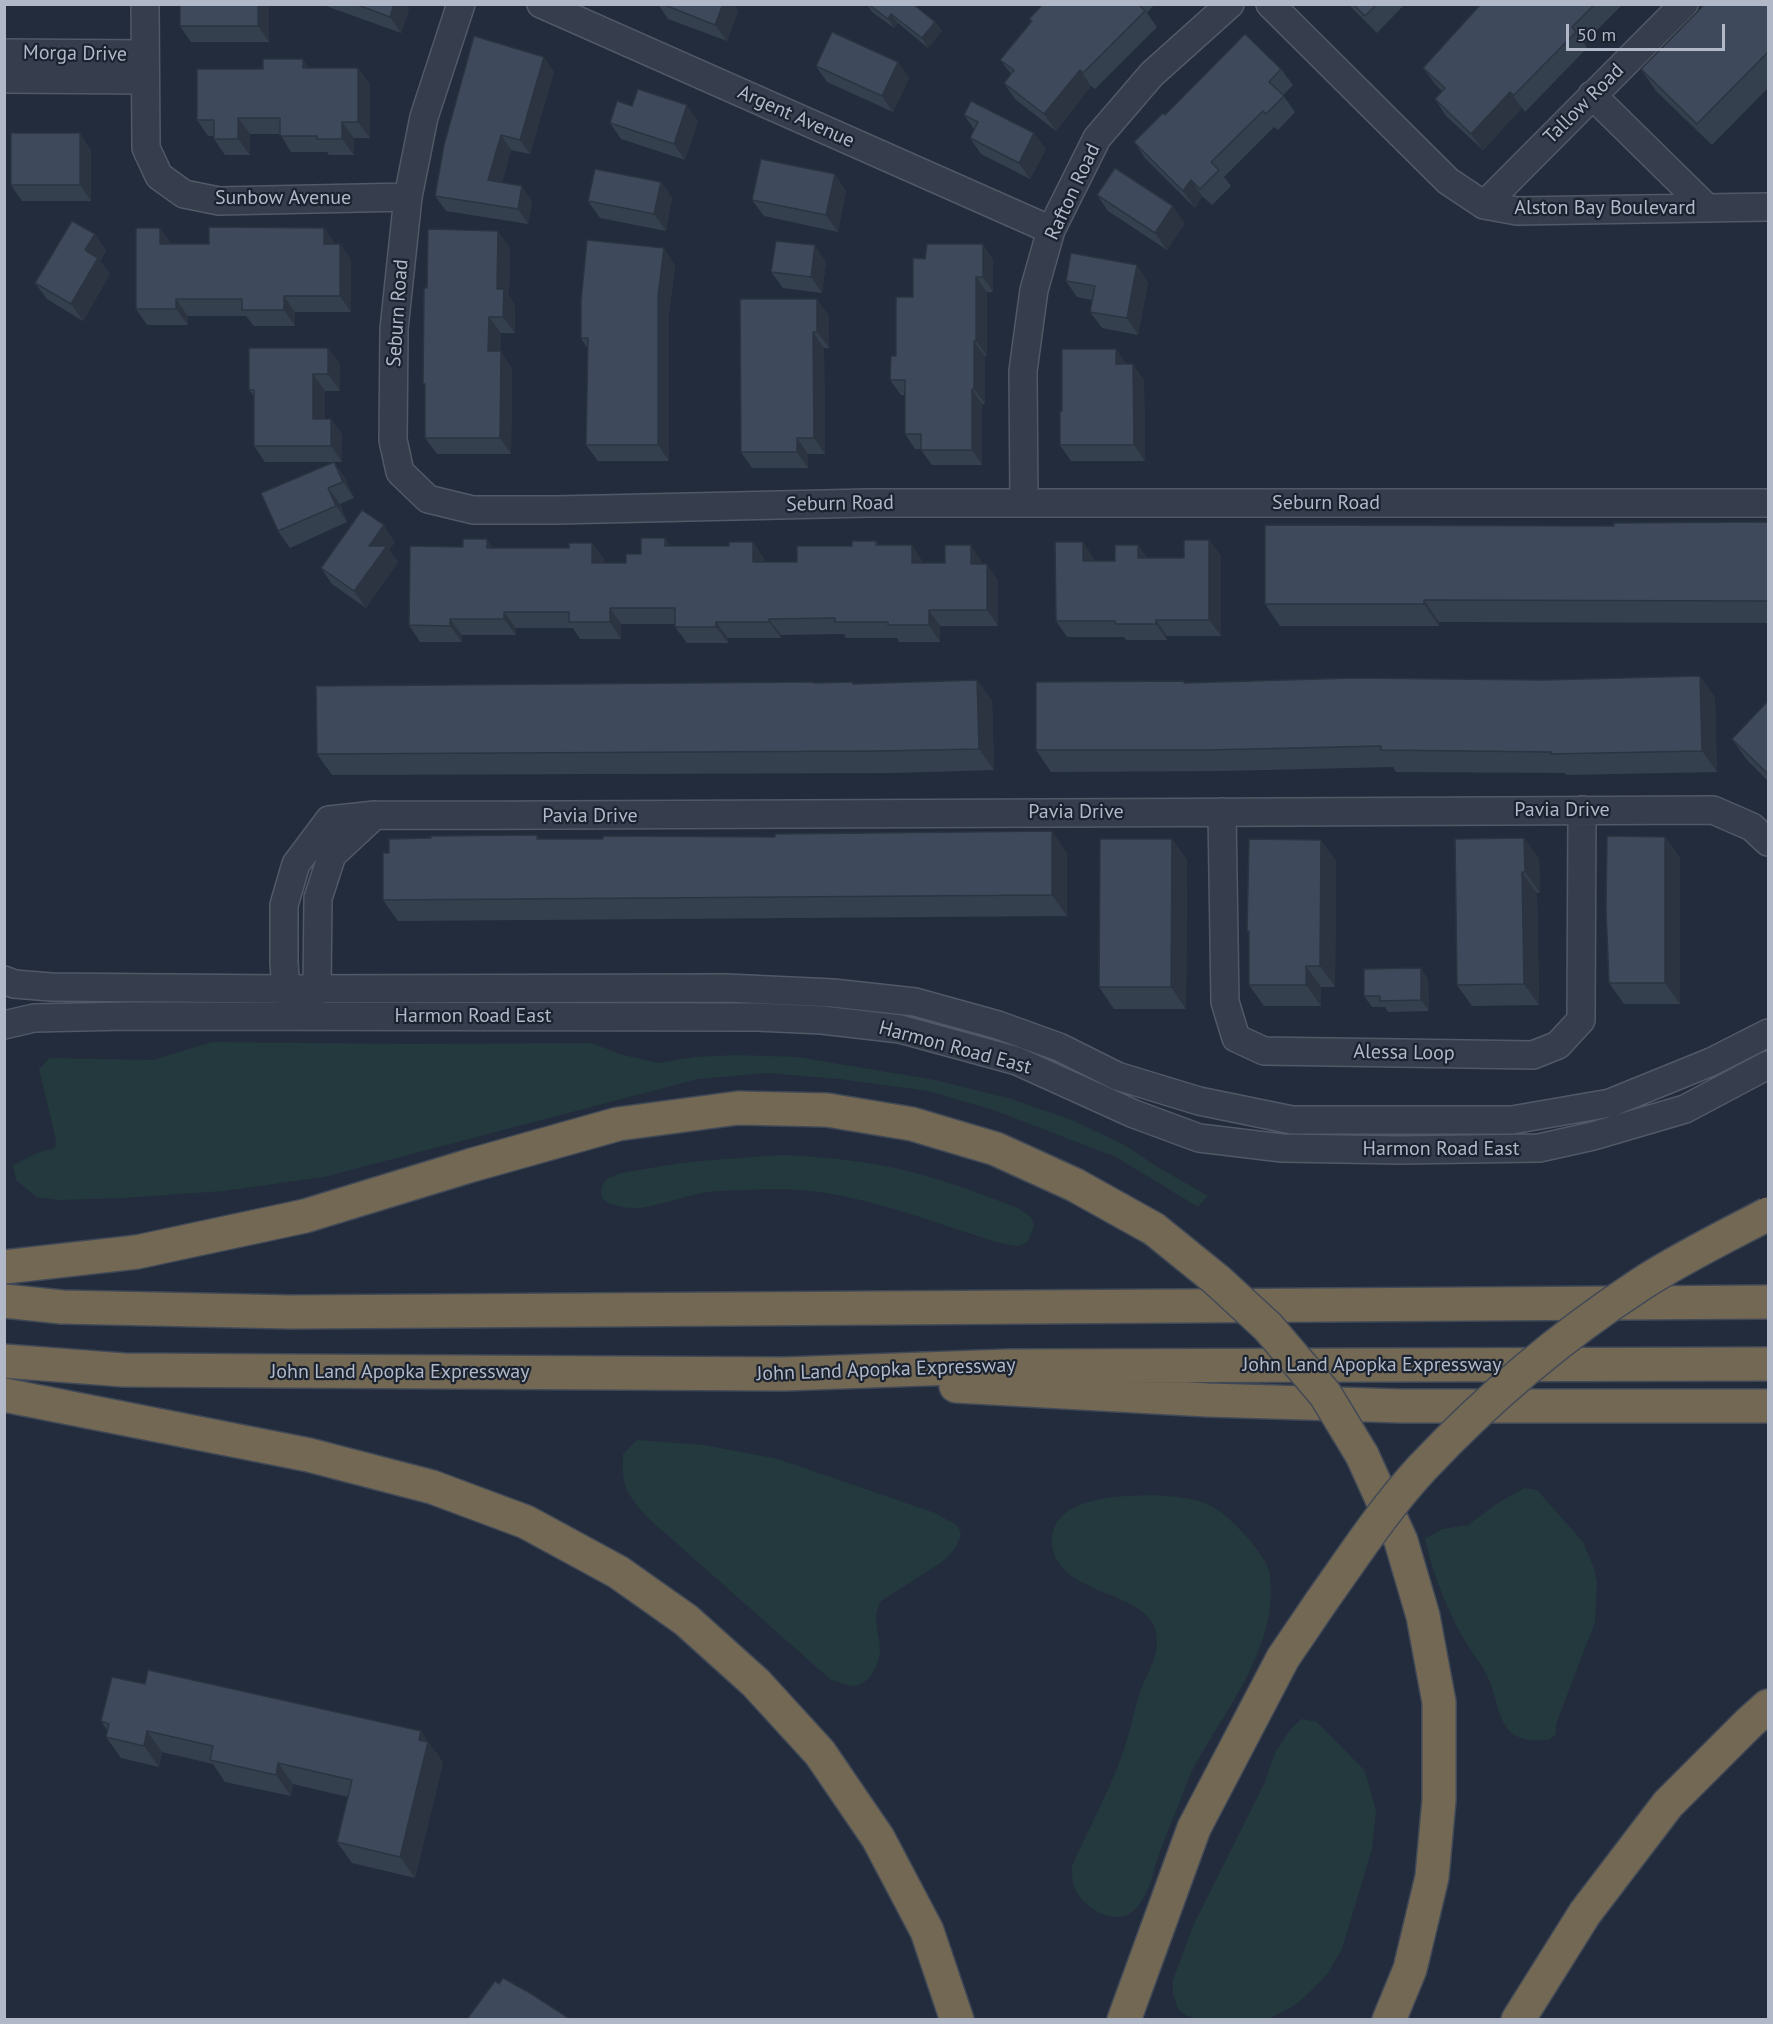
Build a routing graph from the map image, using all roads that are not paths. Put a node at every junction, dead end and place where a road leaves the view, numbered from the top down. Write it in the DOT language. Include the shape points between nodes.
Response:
graph roads {
  1 [pos="145,4"];
  2 [pos="461,4"];
  3 [pos="541,4"];
  4 [pos="1230,4"];
  5 [pos="1270,4"];
  6 [pos="1684,4"];
  7 [pos="4,53"];
  8 [pos="145,67"];
  9 [pos="4,79"];
  10 [pos="1592,96"];
  11 [pos="408,197"];
  12 [pos="1484,205"];
  13 [pos="1768,207"];
  14 [pos="1707,208"];
  15 [pos="1052,230"];
  16 [pos="1024,503"];
  17 [pos="1768,503"];
  18 [pos="1582,810"];
  19 [pos="1222,812"];
  20 [pos="375,815"];
  21 [pos="1768,842"];
  22 [pos="4,980"];
  23 [pos="286,989"];
  24 [pos="317,989"];
  25 [pos="299,1016"];
  26 [pos="4,1025"];
  27 [pos="1768,1033"];
  28 [pos="1768,1065"];
  29 [pos="1768,1214"];
  30 [pos="4,1267"];
  31 [pos="4,1301"];
  32 [pos="1768,1302"];
  33 [pos="4,1361"];
  34 [pos="1768,1364"];
  35 [pos="784,1374"];
  36 [pos="4,1395"];
  37 [pos="1768,1406"];
  38 [pos="1768,1706"];
  39 [pos="957,2019"];
  40 [pos="1124,2019"];
  41 [pos="1389,2019"];
  42 [pos="1518,2019"];
  1 -- 8 [label="street, Sunbow Avenue"];
  2 -- 11 [label="street, Seburn Road" via="423,117"];
  3 -- 15 [label="street, Argent Avenue"];
  4 -- 15 [label="street, Rafton Road" via="1152,74 1097,138"];
  5 -- 12 [label="street, Alston Bay Boulevard" via="1448,182"];
  6 -- 10 [label="street, Tallow Road"];
  7 -- 8 [label="street, Morga Drive"];
  8 -- 9 [label="street, Morga Drive"];
  8 -- 11 [label="street, Sunbow Avenue" via="146,148 159,176 184,194 219,201"];
  10 -- 12 [label="street, Tallow Road"];
  10 -- 14 [label="street"];
  11 -- 16 [label="street, Seburn Road" via="394,329 393,440 400,472 428,499 473,510"];
  12 -- 14 [label="street, Alston Bay Boulevard" via="1516,211"];
  13 -- 14 [label="street, Alston Bay Boulevard"];
  15 -- 16 [label="street, Rafton Road" via="1034,290 1023,371"];
  16 -- 17 [label="street, Seburn Road"];
  18 -- 19 [label="street, Pavia Drive"];
  18 -- 19 [label="street, Alessa Loop" via="1581,1020 1558,1045 1533,1054 1264,1051 1236,1038 1225,1002"];
  18 -- 21 [label="street, Pavia Drive" via="1713,810 1752,827"];
  19 -- 20 [label="street, Pavia Drive"];
  20 -- 23 [label="street, Pavia Drive" via="329,820 296,864 285,905"];
  20 -- 24 [label="street" via="332,855 318,898"];
  22 -- 23 [label="street, Harmon Road East" via="51,987"];
  23 -- 24 [label="street, Harmon Road East"];
  23 -- 25 [label="street, Pavia Drive"];
  24 -- 25 [label="street"];
  24 -- 27 [label="street, Harmon Road East" via="726,988 915,1002 1059,1047 1128,1079 1199,1101 1292,1120 1512,1120 1610,1103 1711,1062"];
  25 -- 26 [label="street, Harmon Road East" via="34,1018"];
  25 -- 28 [label="street, Harmon Road East" via="757,1017 900,1029 1017,1061 1134,1114 1200,1138 1282,1148 1539,1148 1685,1109"];
  29 -- 40 [label="highway, bridge" via="1642,1284 1547,1353 1421,1470 1376,1525 1283,1658 1194,1828"];
  30 -- 41 [label="highway, bridge" via="137,1252 305,1216 618,1124 738,1107 827,1110 912,1124 986,1146 1075,1185 1154,1229 1268,1327 1325,1394 1362,1455 1404,1552 1423,1616 1439,1702 1439,1800 1432,1877 1410,1969"];
  31 -- 32 [label="highway" via="62,1307 291,1312"];
  33 -- 35 [label="highway, John Land Apopka Expressway" via="124,1370"];
  34 -- 35 [label="highway, John Land Apopka Expressway" via="1021,1365"];
  35 -- 37 [label="highway" via="1231,1401 1401,1406"];
  36 -- 39 [label="highway" via="309,1455 432,1487 526,1522 618,1572 686,1620 756,1683 820,1753 878,1838 927,1931"];
  38 -- 42 [label="highway" via="1668,1804 1585,1913"];
}
